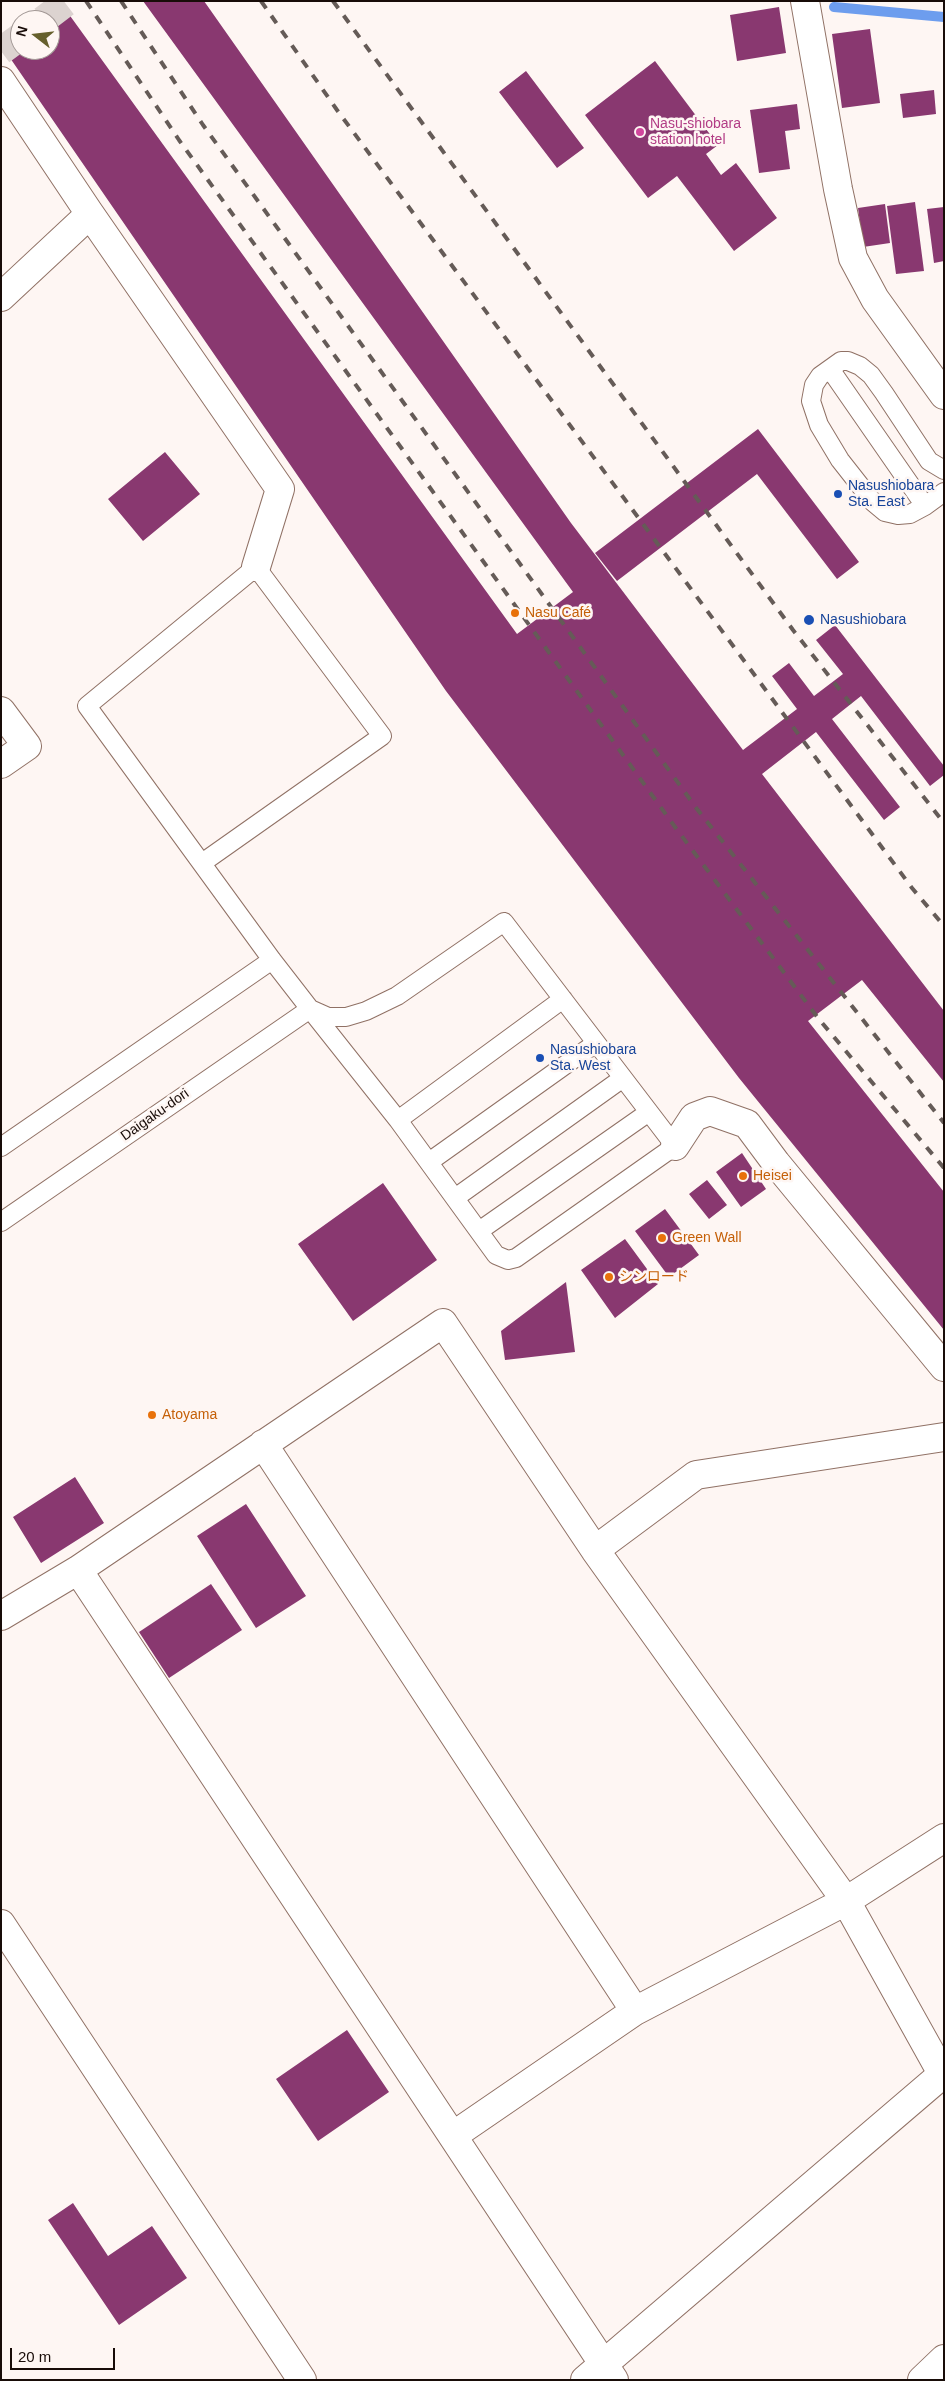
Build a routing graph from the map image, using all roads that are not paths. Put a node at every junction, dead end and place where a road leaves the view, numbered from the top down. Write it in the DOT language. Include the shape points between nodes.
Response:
graph roads {
  1 [pos="805,1"];
  2 [pos="1,81"];
  3 [pos="90,214"];
  4 [pos="1,297"];
  5 [pos="830,369"];
  6 [pos="944,395"];
  7 [pos="944,470"];
  8 [pos="944,492"];
  9 [pos="925,506"];
  10 [pos="256,567"];
  11 [pos="1,711"];
  12 [pos="1,764"];
  13 [pos="202,863"];
  14 [pos="272,960"];
  15 [pos="563,999"];
  16 [pos="310,1009"];
  17 [pos="596,1043"];
  18 [pos="623,1078"];
  19 [pos="648,1112"];
  20 [pos="398,1120"];
  21 [pos="675,1146"];
  22 [pos="1,1147"];
  23 [pos="429,1162"];
  24 [pos="455,1198"];
  25 [pos="1,1222"];
  26 [pos="478,1231"];
  27 [pos="944,1367"];
  28 [pos="944,1437"];
  29 [pos="264,1444"];
  30 [pos="595,1550"];
  31 [pos="78,1570"];
  32 [pos="1,1616"];
  33 [pos="944,1838"];
  34 [pos="846,1901"];
  35 [pos="1,1924"];
  36 [pos="635,2011"];
  37 [pos="943,2074"];
  38 [pos="454,2135"];
  39 [pos="944,2359"];
  40 [pos="601,2375"];
  41 [pos="302,2380"];
  42 [pos="922,2380"];
  1 -- 6 [label="street" via="853,258 876,299"];
  2 -- 3 [label="street"];
  3 -- 4 [label="street"];
  3 -- 10 [label="street" via="280,489"];
  5 -- 7 [label="lane" via="841,361 860,366 871,376 929,461"];
  5 -- 9 [label="lane"];
  5 -- 9 [label="lane" via="814,385 811,401 819,425 840,460 873,502 885,512 898,516"];
  8 -- 9 [label="lane"];
  10 -- 13 [label="lane" via="87,706"];
  10 -- 13 [label="lane" via="382,736"];
  11 -- 12 [label="street" via="27,746"];
  13 -- 14 [label="lane"];
  14 -- 16 [label="lane"];
  14 -- 22 [label="lane"];
  15 -- 16 [label="lane" via="504,922 397,996 366,1011 346,1017 328,1017"];
  15 -- 17 [label="lane"];
  15 -- 20 [label="lane"];
  16 -- 20 [label="lane"];
  16 -- 25 [label="lane, Daigaku-dori"];
  17 -- 18 [label="lane"];
  17 -- 23 [label="lane"];
  18 -- 19 [label="lane"];
  18 -- 24 [label="lane"];
  19 -- 21 [label="lane"];
  19 -- 26 [label="lane"];
  20 -- 23 [label="lane"];
  21 -- 26 [label="lane" via="516,1258 508,1260 496,1256"];
  21 -- 27 [label="street" via="694,1117 710,1111 747,1124"];
  23 -- 24 [label="lane"];
  24 -- 26 [label="lane"];
  28 -- 30 [label="street" via="696,1475"];
  29 -- 30 [label="street" via="443,1323"];
  29 -- 31 [label="street"];
  29 -- 36 [label="street"];
  30 -- 34 [label="street"];
  31 -- 32 [label="street"];
  31 -- 38 [label="street"];
  33 -- 34 [label="street"];
  34 -- 36 [label="street"];
  34 -- 37 [label="street"];
  35 -- 41 [label="street"];
  36 -- 38 [label="street"];
  37 -- 40 [label="street"];
  38 -- 40 [label="street"];
  39 -- 42 [label="street"];
}
